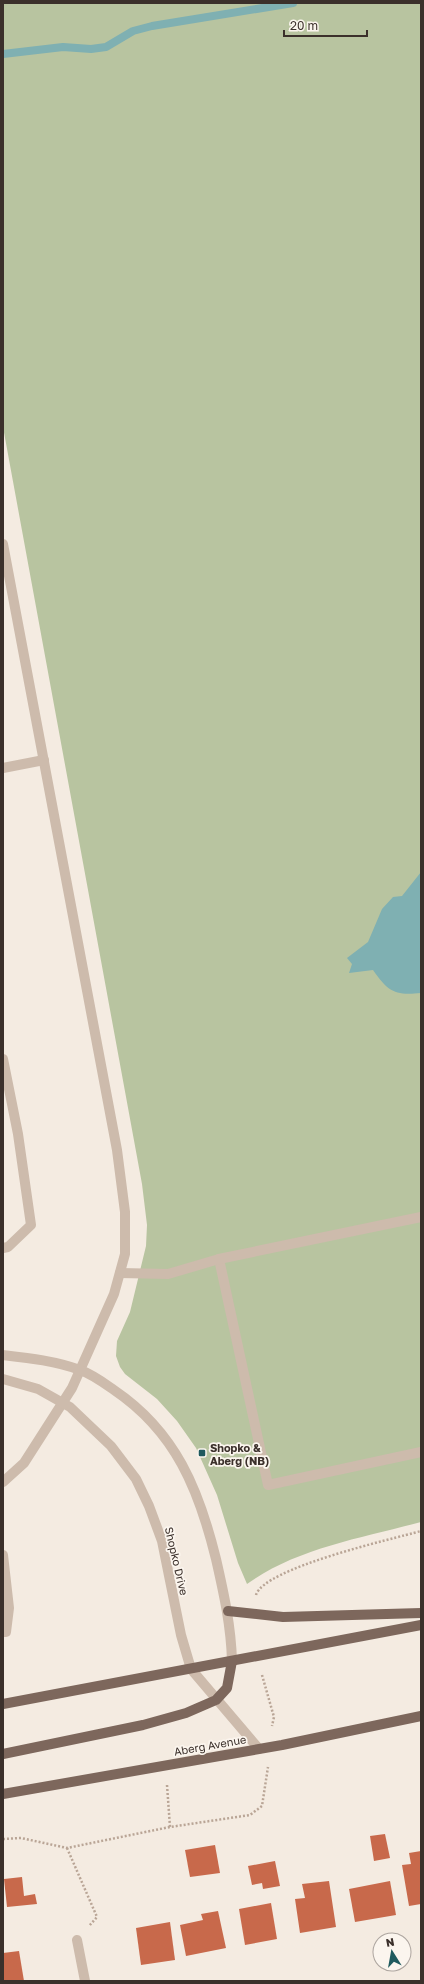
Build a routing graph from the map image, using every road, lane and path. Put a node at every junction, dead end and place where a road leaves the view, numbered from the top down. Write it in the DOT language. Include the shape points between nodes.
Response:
graph roads {
  1 [pos="3,544"];
  2 [pos="44,760"];
  3 [pos="3,768"];
  4 [pos="3,1059"];
  5 [pos="421,1217"];
  6 [pos="3,1248"];
  7 [pos="219,1259"];
  8 [pos="120,1273"];
  9 [pos="3,1355"];
  10 [pos="81,1370"];
  11 [pos="3,1378"];
  12 [pos="62,1402"];
  13 [pos="421,1452"];
  14 [pos="3,1482"];
  15 [pos="421,1531"];
  16 [pos="3,1555"];
  17 [pos="256,1593"];
  18 [pos="228,1611"];
  19 [pos="421,1613"];
  20 [pos="421,1626"];
  21 [pos="3,1632"];
  22 [pos="232,1661"];
  23 [pos="191,1669"];
  24 [pos="216,1700"];
  25 [pos="3,1704"];
  26 [pos="421,1716"];
  27 [pos="259,1749"];
  28 [pos="3,1754"];
  29 [pos="167,1782"];
  30 [pos="3,1794"];
  31 [pos="170,1827"];
  32 [pos="67,1848"];
  33 [pos="78,1940"];
  34 [pos="86,1981"];
  1 -- 2 [label="street"];
  2 -- 3 [label="street"];
  2 -- 8 [label="street" via="117,1150 125,1212 125,1254"];
  4 -- 6 [label="street" via="18,1134 31,1225 8,1247"];
  5 -- 7 [label="street"];
  7 -- 8 [label="street" via="168,1274"];
  7 -- 13 [label="street" via="268,1485"];
  8 -- 10 [label="street" via="114,1294"];
  9 -- 10 [label="street" via="41,1360"];
  10 -- 12 [label="street"];
  10 -- 18 [label="street" via="127,1399 150,1420 187,1471 206,1518"];
  11 -- 12 [label="street, Shopko Drive" via="38,1389"];
  12 -- 14 [label="street" via="24,1463"];
  12 -- 23 [label="street, Shopko Drive" via="111,1446 136,1479 162,1541 181,1635"];
  15 -- 17 [label="path" via="310,1562 264,1584"];
  16 -- 21 [label="street" via="9,1608 6,1632"];
  18 -- 19 [label="main road" via="283,1617"];
  18 -- 22 [label="street"];
  20 -- 22 [label="main road"];
  22 -- 23 [label="main road"];
  22 -- 24 [label="main road" via="227,1688"];
  23 -- 24 [label="street, Shopko Drive"];
  23 -- 25 [label="main road"];
  24 -- 27 [label="street, Shopko Drive"];
  24 -- 28 [label="main road" via="186,1713 143,1725"];
  26 -- 27 [label="main road, Aberg Avenue"];
  27 -- 30 [label="main road, Aberg Avenue"];
  29 -- 31 [label="path"];
  32 -- 33 [label="path" via="97,1917"];
  33 -- 34 [label="street"];
}
